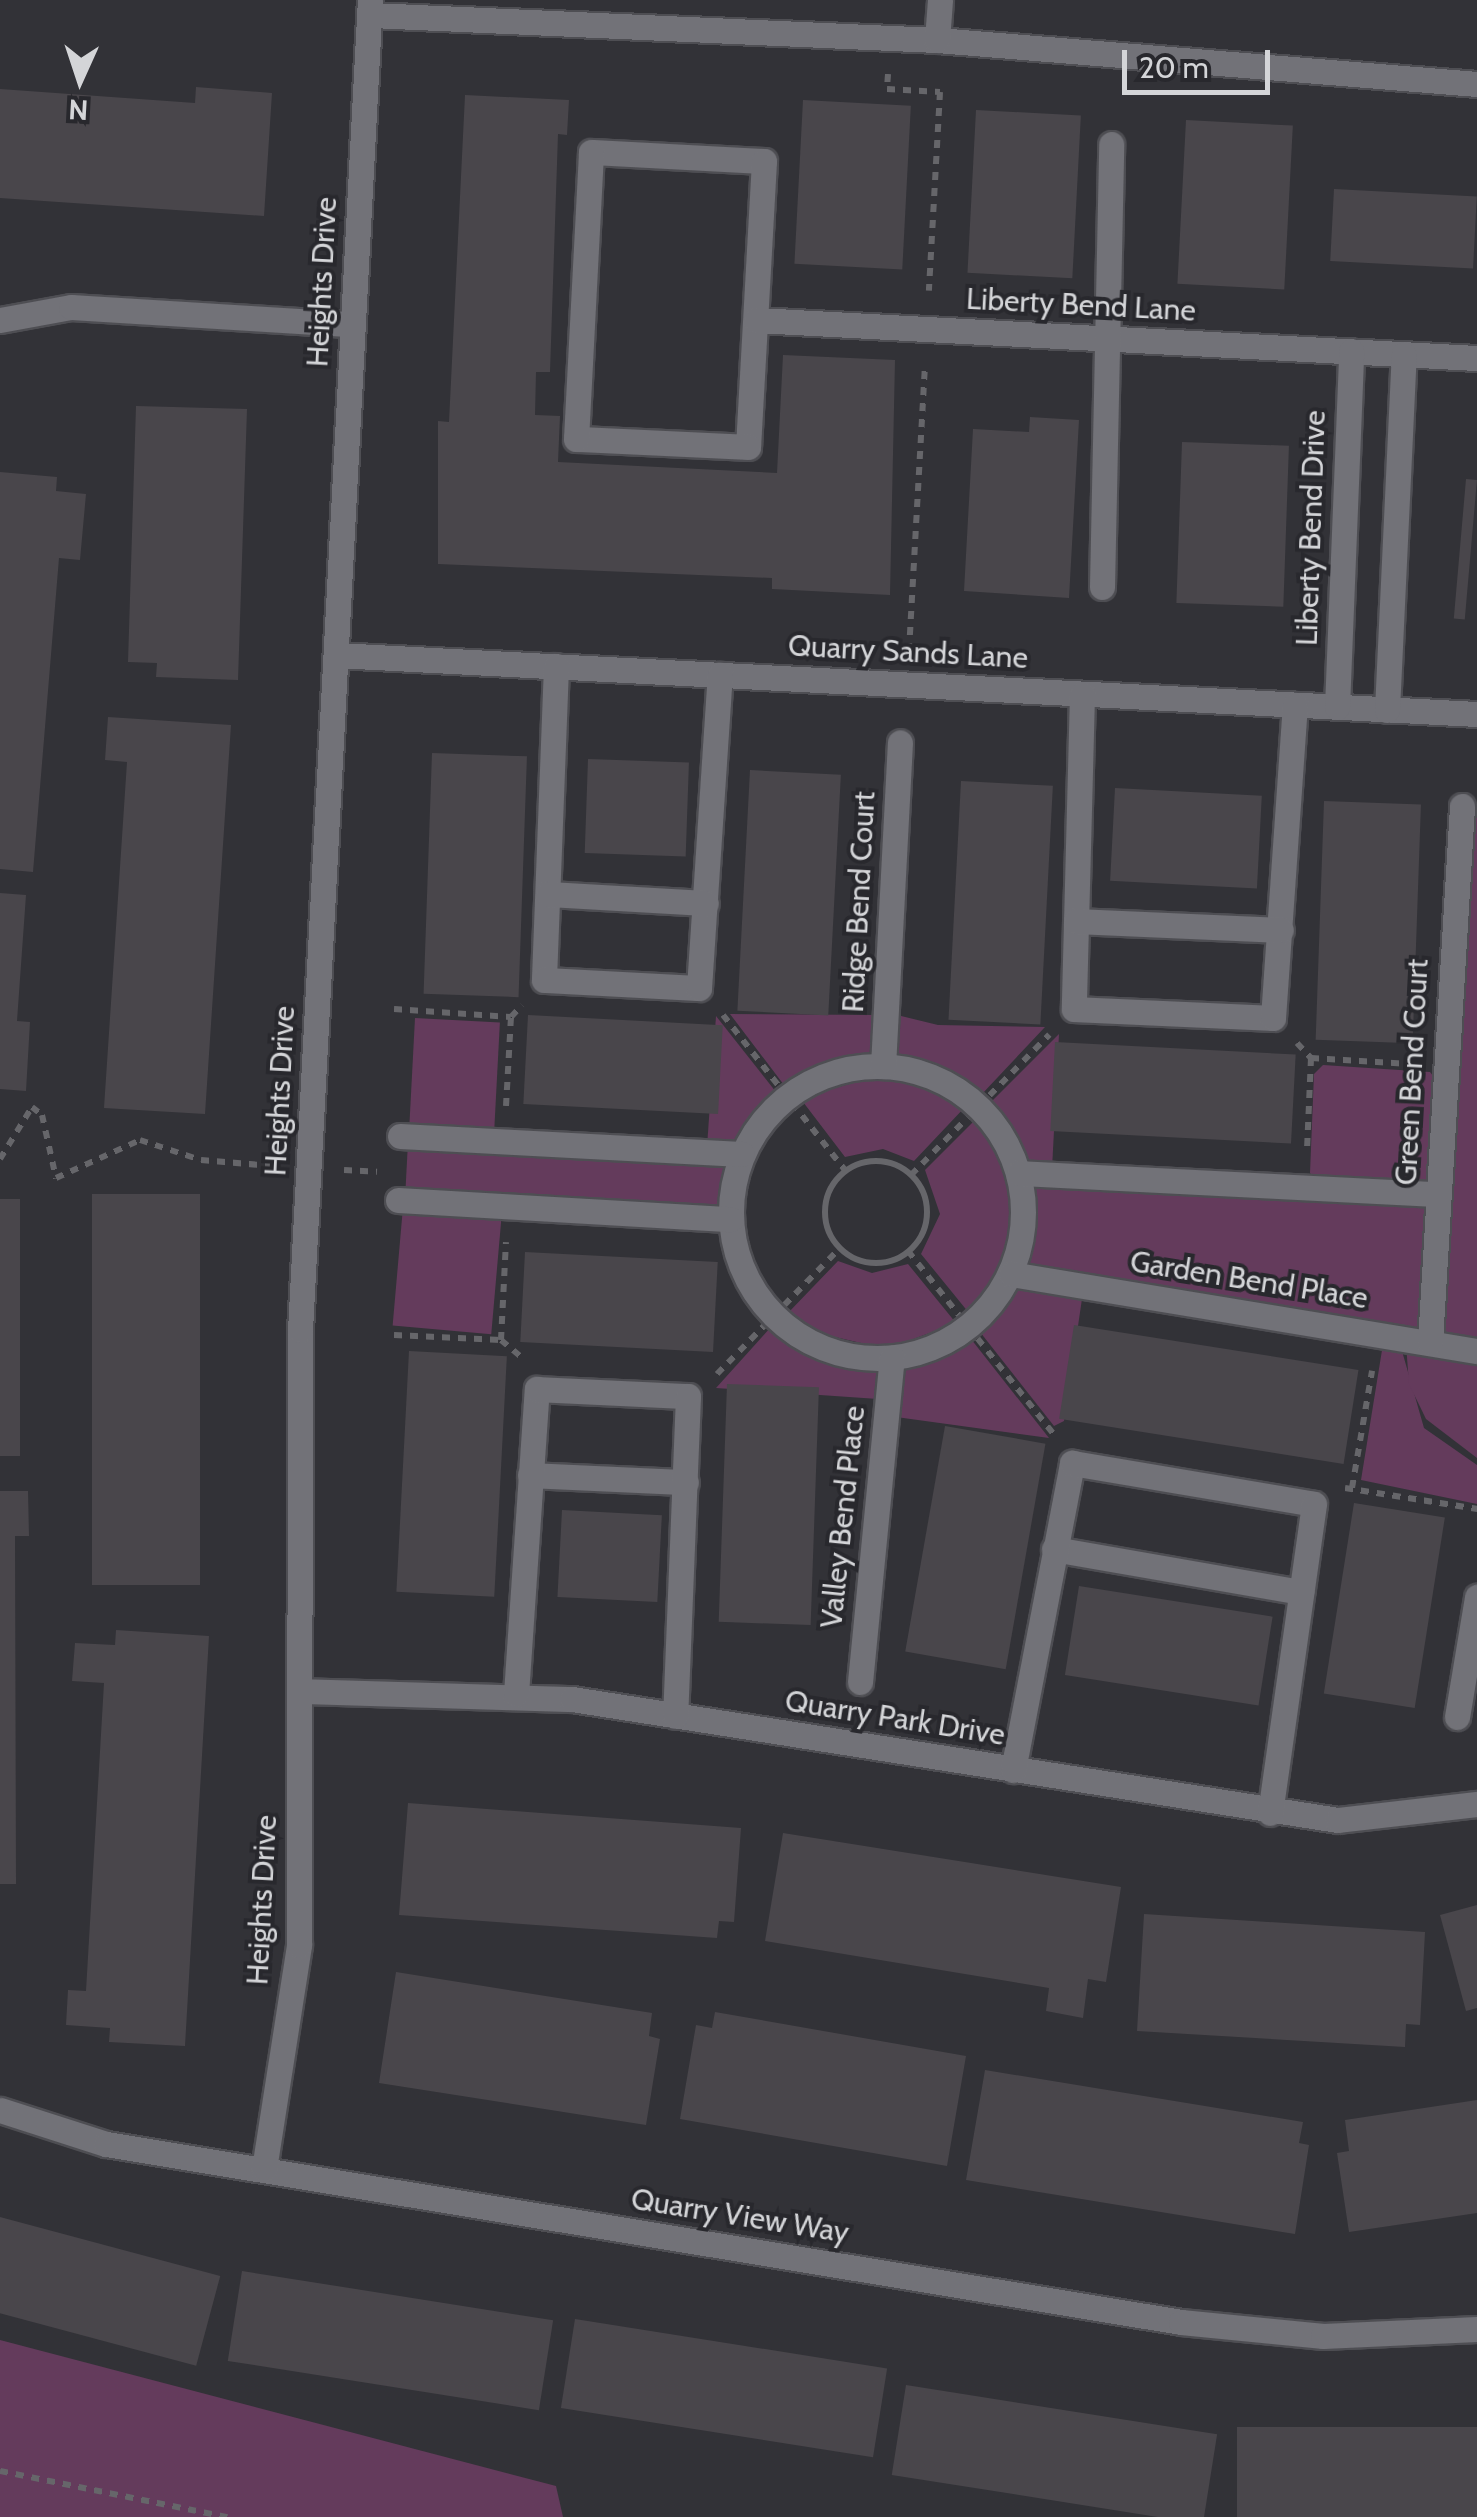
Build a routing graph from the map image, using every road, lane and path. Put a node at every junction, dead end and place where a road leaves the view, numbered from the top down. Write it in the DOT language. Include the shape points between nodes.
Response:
graph roads {
  1 [pos="940,0"];
  2 [pos="370,7"];
  3 [pos="937,40"];
  4 [pos="1477,84"];
  5 [pos="1111,144"];
  6 [pos="0,320"];
  7 [pos="756,320"];
  8 [pos="351,324"];
  9 [pos="1110,339"];
  10 [pos="1351,352"];
  11 [pos="1404,354"];
  12 [pos="1477,358"];
  13 [pos="1102,587"];
  14 [pos="336,655"];
  15 [pos="556,666"];
  16 [pos="720,675"];
  17 [pos="1082,694"];
  18 [pos="1295,705"];
  19 [pos="1337,707"];
  20 [pos="1388,710"];
  21 [pos="1477,714"];
  22 [pos="900,742"];
  23 [pos="1462,806"];
  24 [pos="548,894"];
  25 [pos="706,903"];
  26 [pos="1076,921"];
  27 [pos="1280,930"];
  28 [pos="544,980"];
  29 [pos="698,988"];
  30 [pos="394,1009"];
  31 [pos="1074,1009"];
  32 [pos="511,1017"];
  33 [pos="1274,1018"];
  34 [pos="1311,1058"];
  35 [pos="883,1066"];
  36 [pos="1446,1066"];
  37 [pos="787,1096"];
  38 [pos="978,1106"];
  39 [pos="400,1136"];
  40 [pos="504,1141"];
  41 [pos="742,1154"];
  42 [pos="0,1159"];
  43 [pos="308,1168"];
  44 [pos="845,1170"];
  45 [pos="399,1173"];
  46 [pos="1019,1173"];
  47 [pos="911,1174"];
  48 [pos="1306,1186"];
  49 [pos="1438,1194"];
  50 [pos="398,1200"];
  51 [pos="508,1206"];
  52 [pos="730,1219"];
  53 [pos="840,1248"];
  54 [pos="908,1251"];
  55 [pos="1011,1274"];
  56 [pos="774,1317"];
  57 [pos="969,1327"];
  58 [pos="1378,1334"];
  59 [pos="394,1335"];
  60 [pos="501,1340"];
  61 [pos="1430,1342"];
  62 [pos="1477,1351"];
  63 [pos="892,1358"];
  64 [pos="537,1389"];
  65 [pos="688,1396"];
  66 [pos="1072,1464"];
  67 [pos="530,1475"];
  68 [pos="686,1482"];
  69 [pos="1352,1488"];
  70 [pos="1314,1504"];
  71 [pos="1477,1509"];
  72 [pos="1054,1549"];
  73 [pos="1301,1592"];
  74 [pos="1477,1597"];
  75 [pos="860,1682"];
  76 [pos="300,1691"];
  77 [pos="516,1694"];
  78 [pos="675,1716"];
  79 [pos="1457,1717"];
  80 [pos="1013,1770"];
  81 [pos="1477,1804"];
  82 [pos="1270,1813"];
  83 [pos="0,2110"];
  84 [pos="264,2169"];
  85 [pos="1477,2329"];
  86 [pos="0,2471"];
  87 [pos="227,2517"];
  1 -- 3 [label="street"];
  2 -- 3 [label="street"];
  2 -- 8 [label="street, Heights Drive"];
  3 -- 4 [label="street"];
  5 -- 9 [label="street"];
  6 -- 8 [label="street" via="71,307"];
  7 -- 7 [label="street" via="748,448 576,439 591,152 764,160"];
  7 -- 9 [label="street, Liberty Bend Lane"];
  8 -- 14 [label="street, Heights Drive"];
  9 -- 10 [label="street, Liberty Bend Lane"];
  9 -- 13 [label="street"];
  10 -- 11 [label="street, Liberty Bend Lane"];
  10 -- 19 [label="street, Liberty Bend Drive"];
  11 -- 12 [label="street, Liberty Bend Lane"];
  11 -- 20 [label="street"];
  14 -- 15 [label="street, Quarry Sands Lane"];
  14 -- 43 [label="street, Heights Drive"];
  15 -- 16 [label="street, Quarry Sands Lane"];
  15 -- 24 [label="street"];
  16 -- 17 [label="street, Quarry Sands Lane"];
  16 -- 25 [label="street"];
  17 -- 18 [label="street, Quarry Sands Lane"];
  17 -- 26 [label="street"];
  18 -- 19 [label="street, Quarry Sands Lane"];
  18 -- 27 [label="street"];
  19 -- 20 [label="street, Quarry Sands Lane"];
  20 -- 21 [label="street, Quarry Sands Lane"];
  22 -- 35 [label="street, Ridge Bend Court"];
  23 -- 36 [label="street, Green Bend Court"];
  24 -- 25 [label="street"];
  24 -- 28 [label="street"];
  25 -- 29 [label="street"];
  26 -- 27 [label="street"];
  26 -- 31 [label="street"];
  27 -- 33 [label="street"];
  28 -- 29 [label="street"];
  28 -- 32 [label="path"];
  29 -- 37 [label="path"];
  30 -- 32 [label="path"];
  31 -- 33 [label="street"];
  31 -- 38 [label="path"];
  32 -- 40 [label="path"];
  33 -- 34 [label="path"];
  34 -- 36 [label="path"];
  34 -- 48 [label="path"];
  35 -- 37 [label="street" via="832,1072"];
  35 -- 38 [label="street" via="934,1077"];
  36 -- 49 [label="street, Green Bend Court"];
  37 -- 41 [label="street"];
  37 -- 44 [label="path"];
  38 -- 46 [label="street"];
  38 -- 47 [label="path"];
  39 -- 40 [label="street"];
  40 -- 41 [label="street"];
  41 -- 52 [label="street"];
  42 -- 43 [label="path" via="32,1107 42,1115 56,1178 140,1140 201,1160"];
  43 -- 45 [label="path"];
  43 -- 76 [label="street, Heights Drive"];
  44 -- 47 [label="path" via="879,1161"];
  44 -- 53 [label="path" via="824,1208"];
  46 -- 48 [label="street"];
  46 -- 55 [label="street" via="1024,1224"];
  47 -- 54 [label="path" via="926,1223"];
  48 -- 49 [label="street"];
  49 -- 61 [label="street, Green Bend Court"];
  50 -- 51 [label="street"];
  51 -- 52 [label="street"];
  51 -- 60 [label="path"];
  52 -- 56 [label="street" via="743,1272"];
  53 -- 54 [label="path" via="874,1264"];
  53 -- 56 [label="path"];
  54 -- 57 [label="path"];
  55 -- 57 [label="street"];
  55 -- 58 [label="street, Garden Bend Place"];
  56 -- 63 [label="street" via="828,1350"];
  56 -- 65 [label="path"];
  57 -- 63 [label="street"];
  57 -- 66 [label="path"];
  58 -- 61 [label="street, Garden Bend Place"];
  58 -- 69 [label="path"];
  59 -- 60 [label="path"];
  60 -- 64 [label="path" via="524,1359"];
  61 -- 62 [label="street, Garden Bend Place"];
  63 -- 75 [label="street, Valley Bend Place"];
  64 -- 65 [label="street"];
  64 -- 67 [label="street"];
  65 -- 68 [label="street"];
  66 -- 70 [label="street"];
  66 -- 72 [label="street"];
  67 -- 68 [label="street"];
  67 -- 77 [label="street"];
  68 -- 78 [label="street"];
  69 -- 70 [label="path"];
  69 -- 71 [label="path"];
  70 -- 73 [label="street"];
  72 -- 73 [label="street"];
  72 -- 80 [label="street"];
  73 -- 82 [label="street"];
  74 -- 79 [label="street"];
  76 -- 77 [label="street, Quarry Park Drive"];
  76 -- 84 [label="street, Heights Drive" via="299,1944"];
  77 -- 78 [label="street, Quarry Park Drive"];
  78 -- 80 [label="street, Quarry Park Drive"];
  80 -- 82 [label="street, Quarry Park Drive"];
  81 -- 82 [label="street, Quarry Park Drive" via="1397,1818"];
  83 -- 84 [label="street, Quarry View Way" via="106,2144"];
  84 -- 85 [label="street, Quarry View Way" via="1217,2327 1324,2336"];
  86 -- 87 [label="path"];
}
